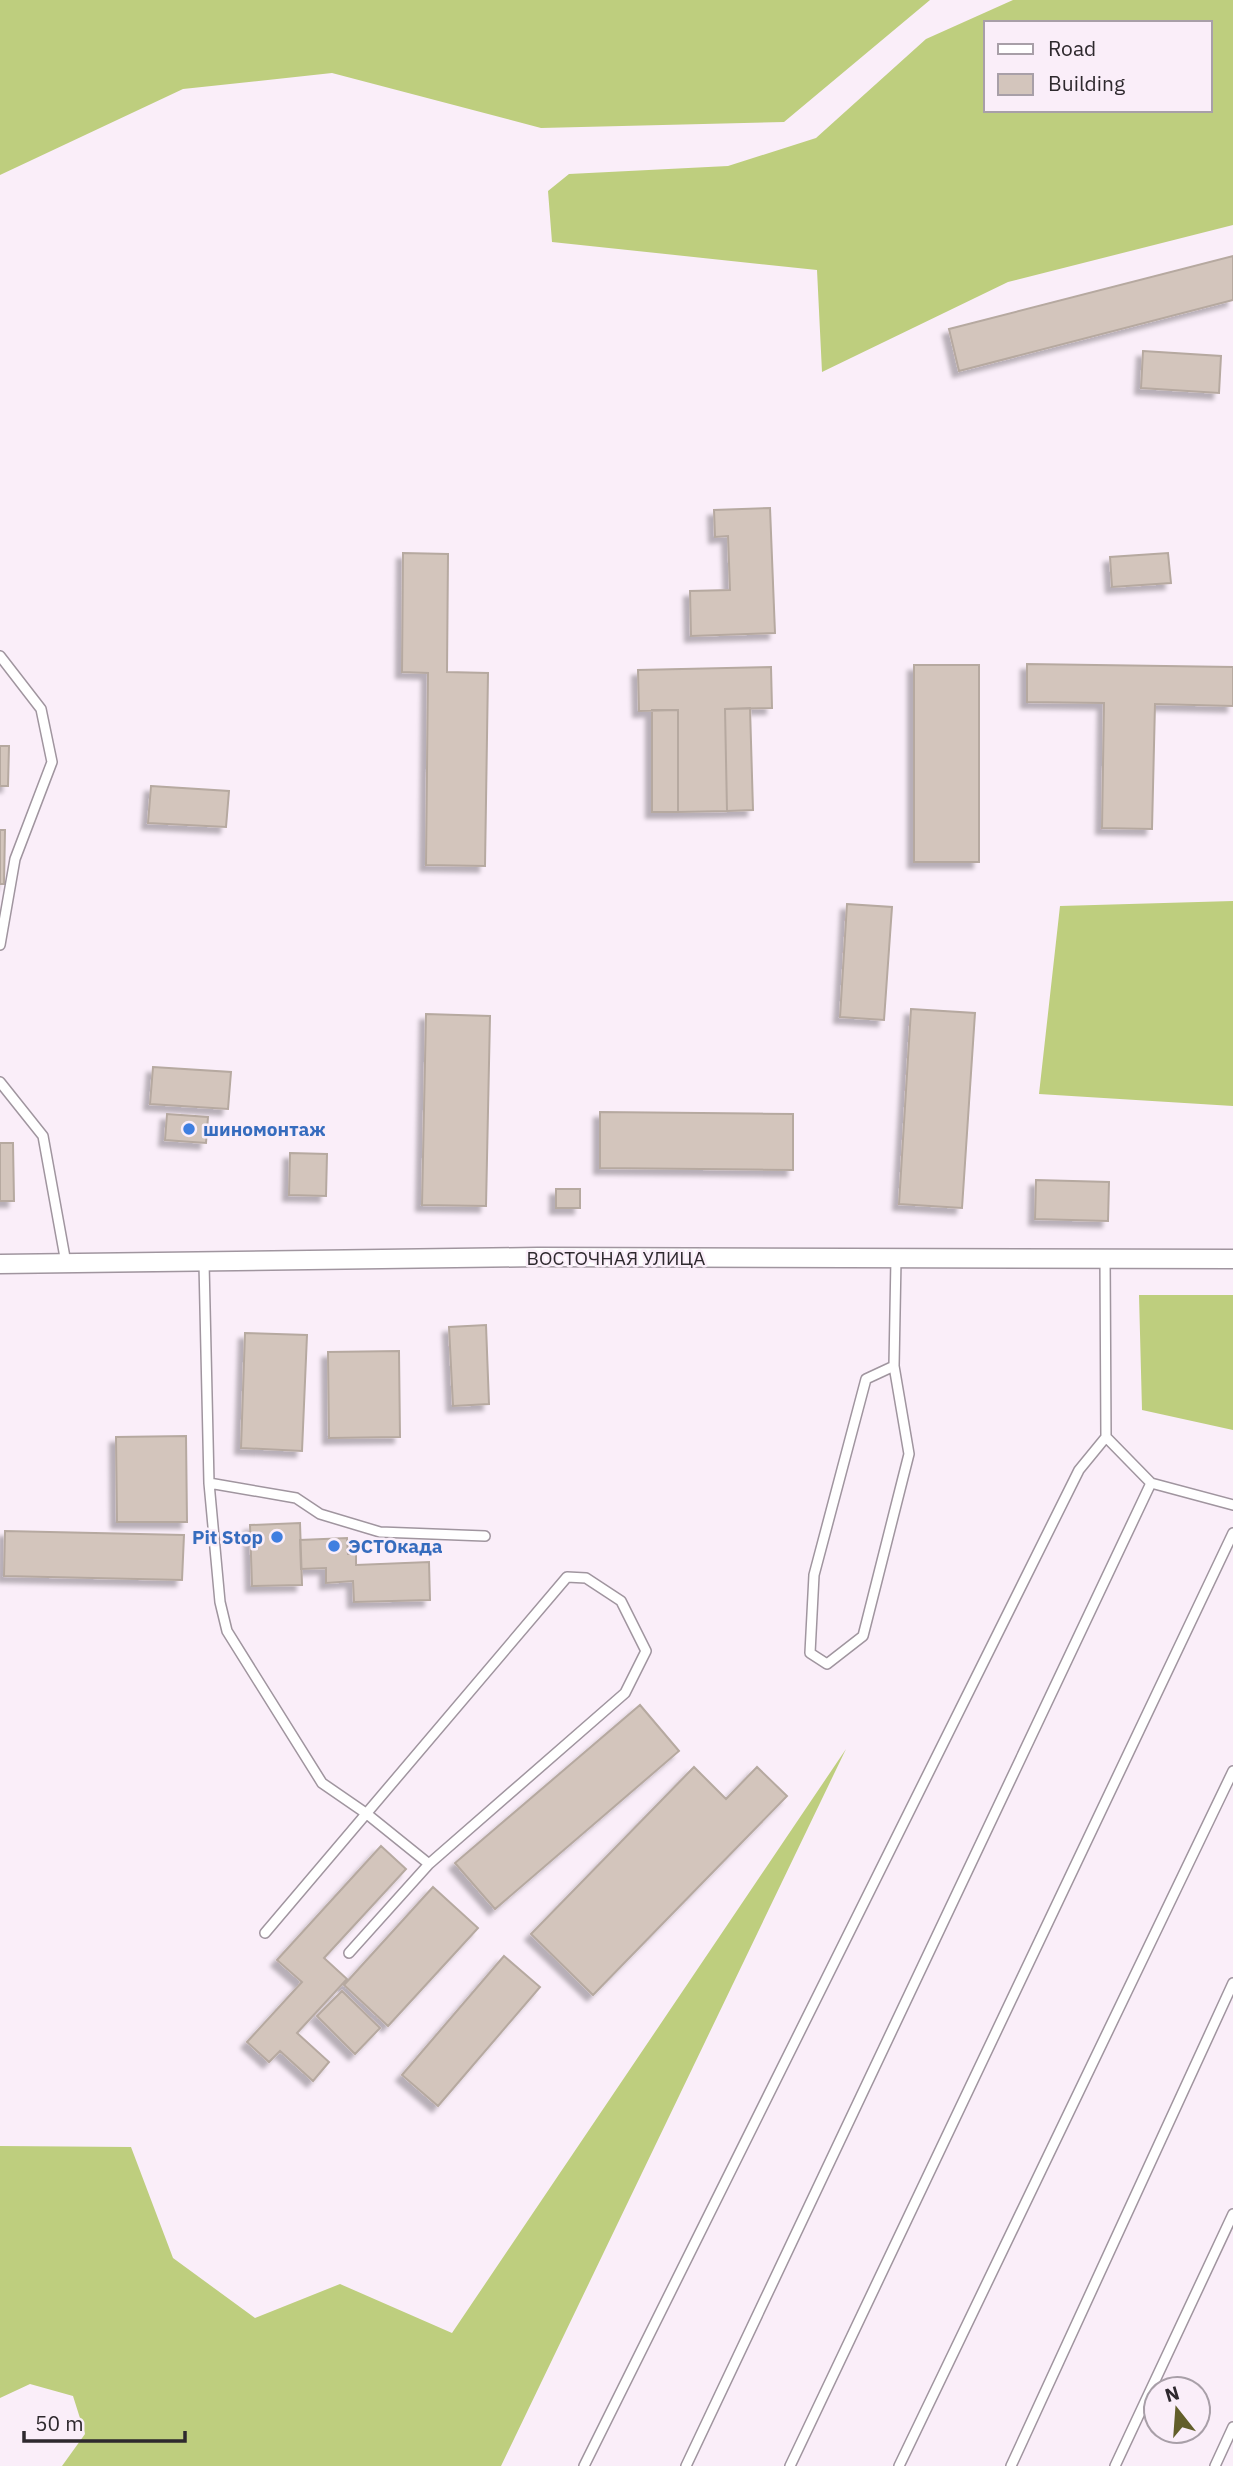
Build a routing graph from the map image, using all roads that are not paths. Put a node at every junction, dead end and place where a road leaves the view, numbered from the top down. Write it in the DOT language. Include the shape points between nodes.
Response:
graph roads {
  1 [pos="0,656"];
  2 [pos="0,945"];
  3 [pos="0,1082"];
  4 [pos="1105,1257"];
  5 [pos="896,1259"];
  6 [pos="1233,1259"];
  7 [pos="66,1263"];
  8 [pos="204,1263"];
  9 [pos="0,1264"];
  10 [pos="894,1366"];
  11 [pos="1106,1437"];
  12 [pos="209,1483"];
  13 [pos="1151,1483"];
  14 [pos="1233,1505"];
  15 [pos="1233,1533"];
  16 [pos="485,1536"];
  17 [pos="1233,1771"];
  18 [pos="367,1814"];
  19 [pos="429,1864"];
  20 [pos="265,1934"];
  21 [pos="349,1953"];
  22 [pos="1233,1983"];
  23 [pos="1233,2214"];
  24 [pos="1233,2427"];
  25 [pos="584,2466"];
  26 [pos="686,2466"];
  27 [pos="790,2466"];
  28 [pos="899,2466"];
  29 [pos="1011,2466"];
  30 [pos="1115,2466"];
  31 [pos="1215,2466"];
  1 -- 2 [label="lane" via="41,709 52,762 15,859"];
  3 -- 7 [label="lane" via="43,1136"];
  4 -- 5 [label="street, ВОСТОЧНАЯ УЛИЦА"];
  4 -- 6 [label="street, ВОСТОЧНАЯ УЛИЦА"];
  4 -- 11 [label="lane"];
  5 -- 8 [label="street, ВОСТОЧНАЯ УЛИЦА" via="538,1257"];
  5 -- 10 [label="lane"];
  7 -- 8 [label="street, ВОСТОЧНАЯ УЛИЦА"];
  7 -- 9 [label="street, ВОСТОЧНАЯ УЛИЦА"];
  8 -- 12 [label="lane"];
  10 -- 10 [label="lane" via="909,1454 863,1636 827,1664 810,1653 814,1575 866,1380"];
  11 -- 13 [label="lane"];
  11 -- 25 [label="lane" via="1079,1470"];
  12 -- 16 [label="lane" via="296,1498 320,1514 380,1532"];
  12 -- 18 [label="lane" via="227,1631 322,1783"];
  13 -- 14 [label="lane"];
  13 -- 26 [label="lane"];
  15 -- 27 [label="lane"];
  17 -- 28 [label="lane"];
  18 -- 19 [label="lane"];
  18 -- 19 [label="lane" via="567,1577 586,1578 621,1601 646,1651 625,1693"];
  18 -- 20 [label="lane"];
  19 -- 21 [label="lane"];
  22 -- 29 [label="lane"];
  23 -- 30 [label="lane"];
  24 -- 31 [label="lane"];
}
